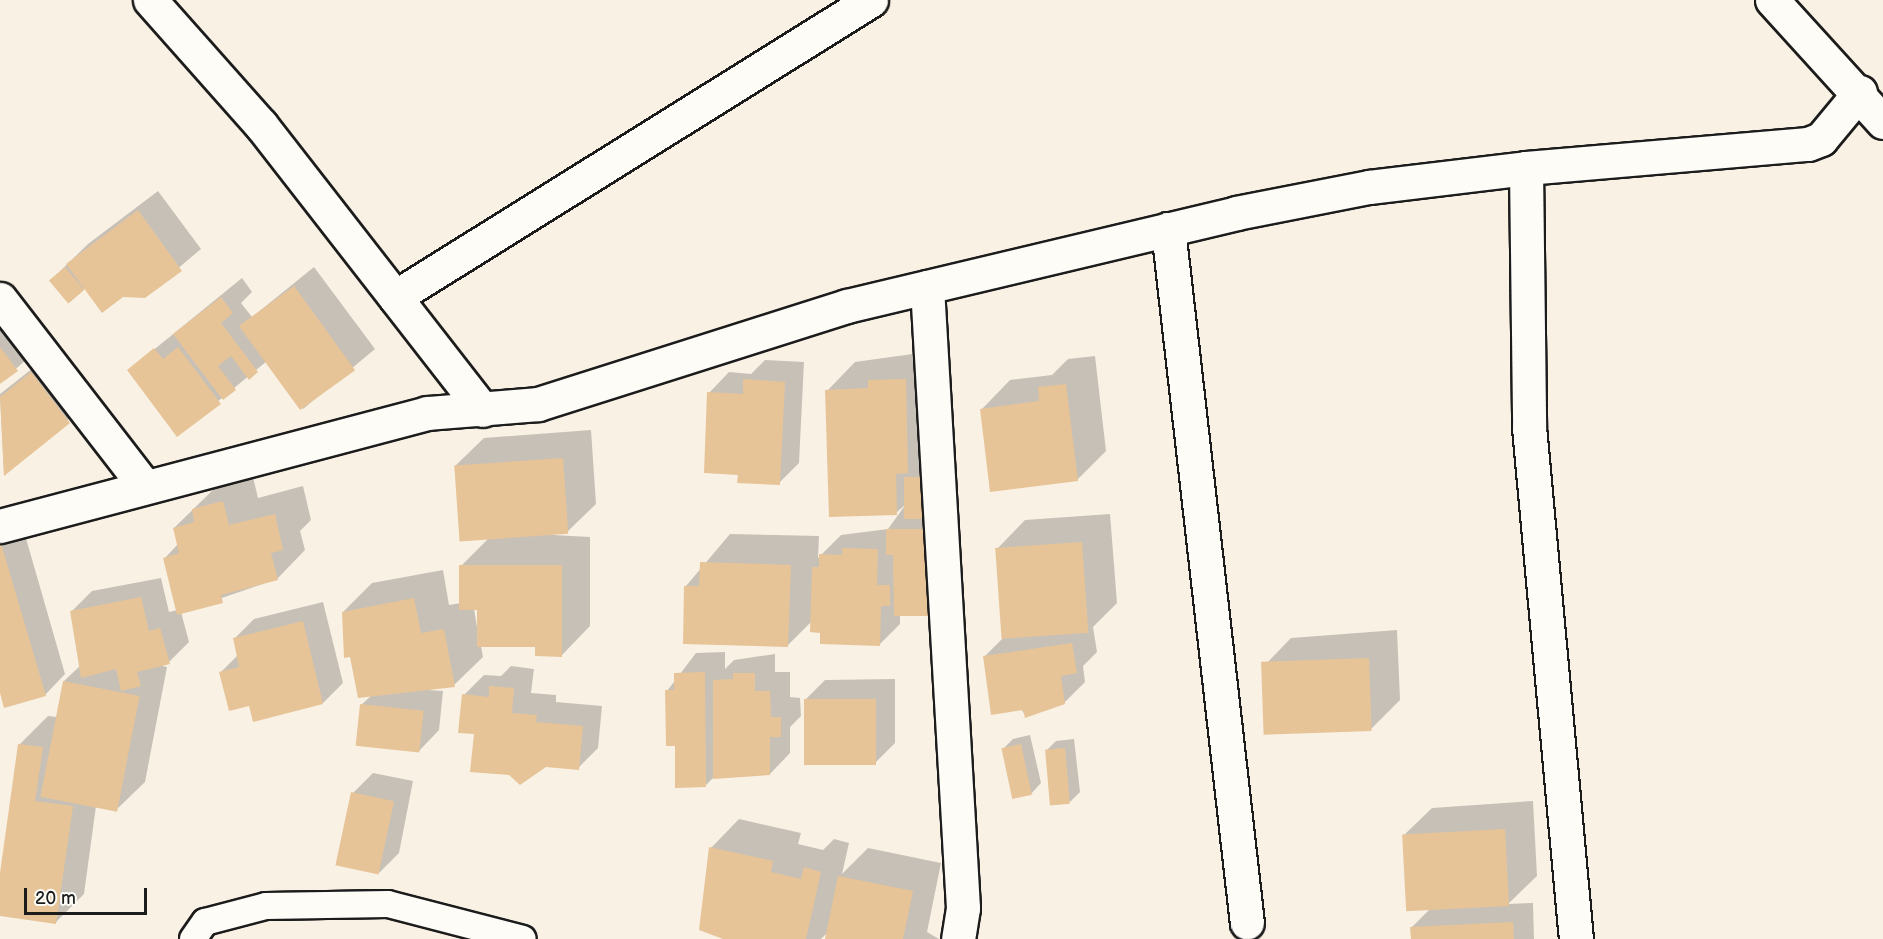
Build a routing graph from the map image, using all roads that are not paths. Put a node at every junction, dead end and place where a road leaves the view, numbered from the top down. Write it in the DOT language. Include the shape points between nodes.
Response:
graph roads {
  1 [pos="150,0"];
  2 [pos="871,0"];
  3 [pos="1772,0"];
  4 [pos="1860,92"];
  5 [pos="1883,122"];
  6 [pos="1526,168"];
  7 [pos="1168,229"];
  8 [pos="927,287"];
  9 [pos="395,297"];
  10 [pos="0,299"];
  11 [pos="483,410"];
  12 [pos="144,485"];
  13 [pos="0,526"];
  14 [pos="1247,923"];
  15 [pos="193,939"];
  16 [pos="523,939"];
  17 [pos="958,939"];
  18 [pos="1576,939"];
  1 -- 9 [label="street" via="261,125"];
  2 -- 9 [label="street"];
  3 -- 4 [label="street"];
  4 -- 5 [label="street"];
  4 -- 6 [label="street" via="1821,139 1808,144"];
  6 -- 7 [label="street" via="1369,187"];
  6 -- 18 [label="street" via="1529,427"];
  7 -- 8 [label="street"];
  7 -- 14 [label="street"];
  8 -- 11 [label="street" via="847,306 538,404"];
  8 -- 17 [label="street" via="963,908"];
  9 -- 11 [label="street"];
  10 -- 12 [label="street"];
  11 -- 12 [label="street" via="427,412"];
  12 -- 13 [label="street"];
  15 -- 16 [label="lane" via="205,922 266,906 388,904"];
}
